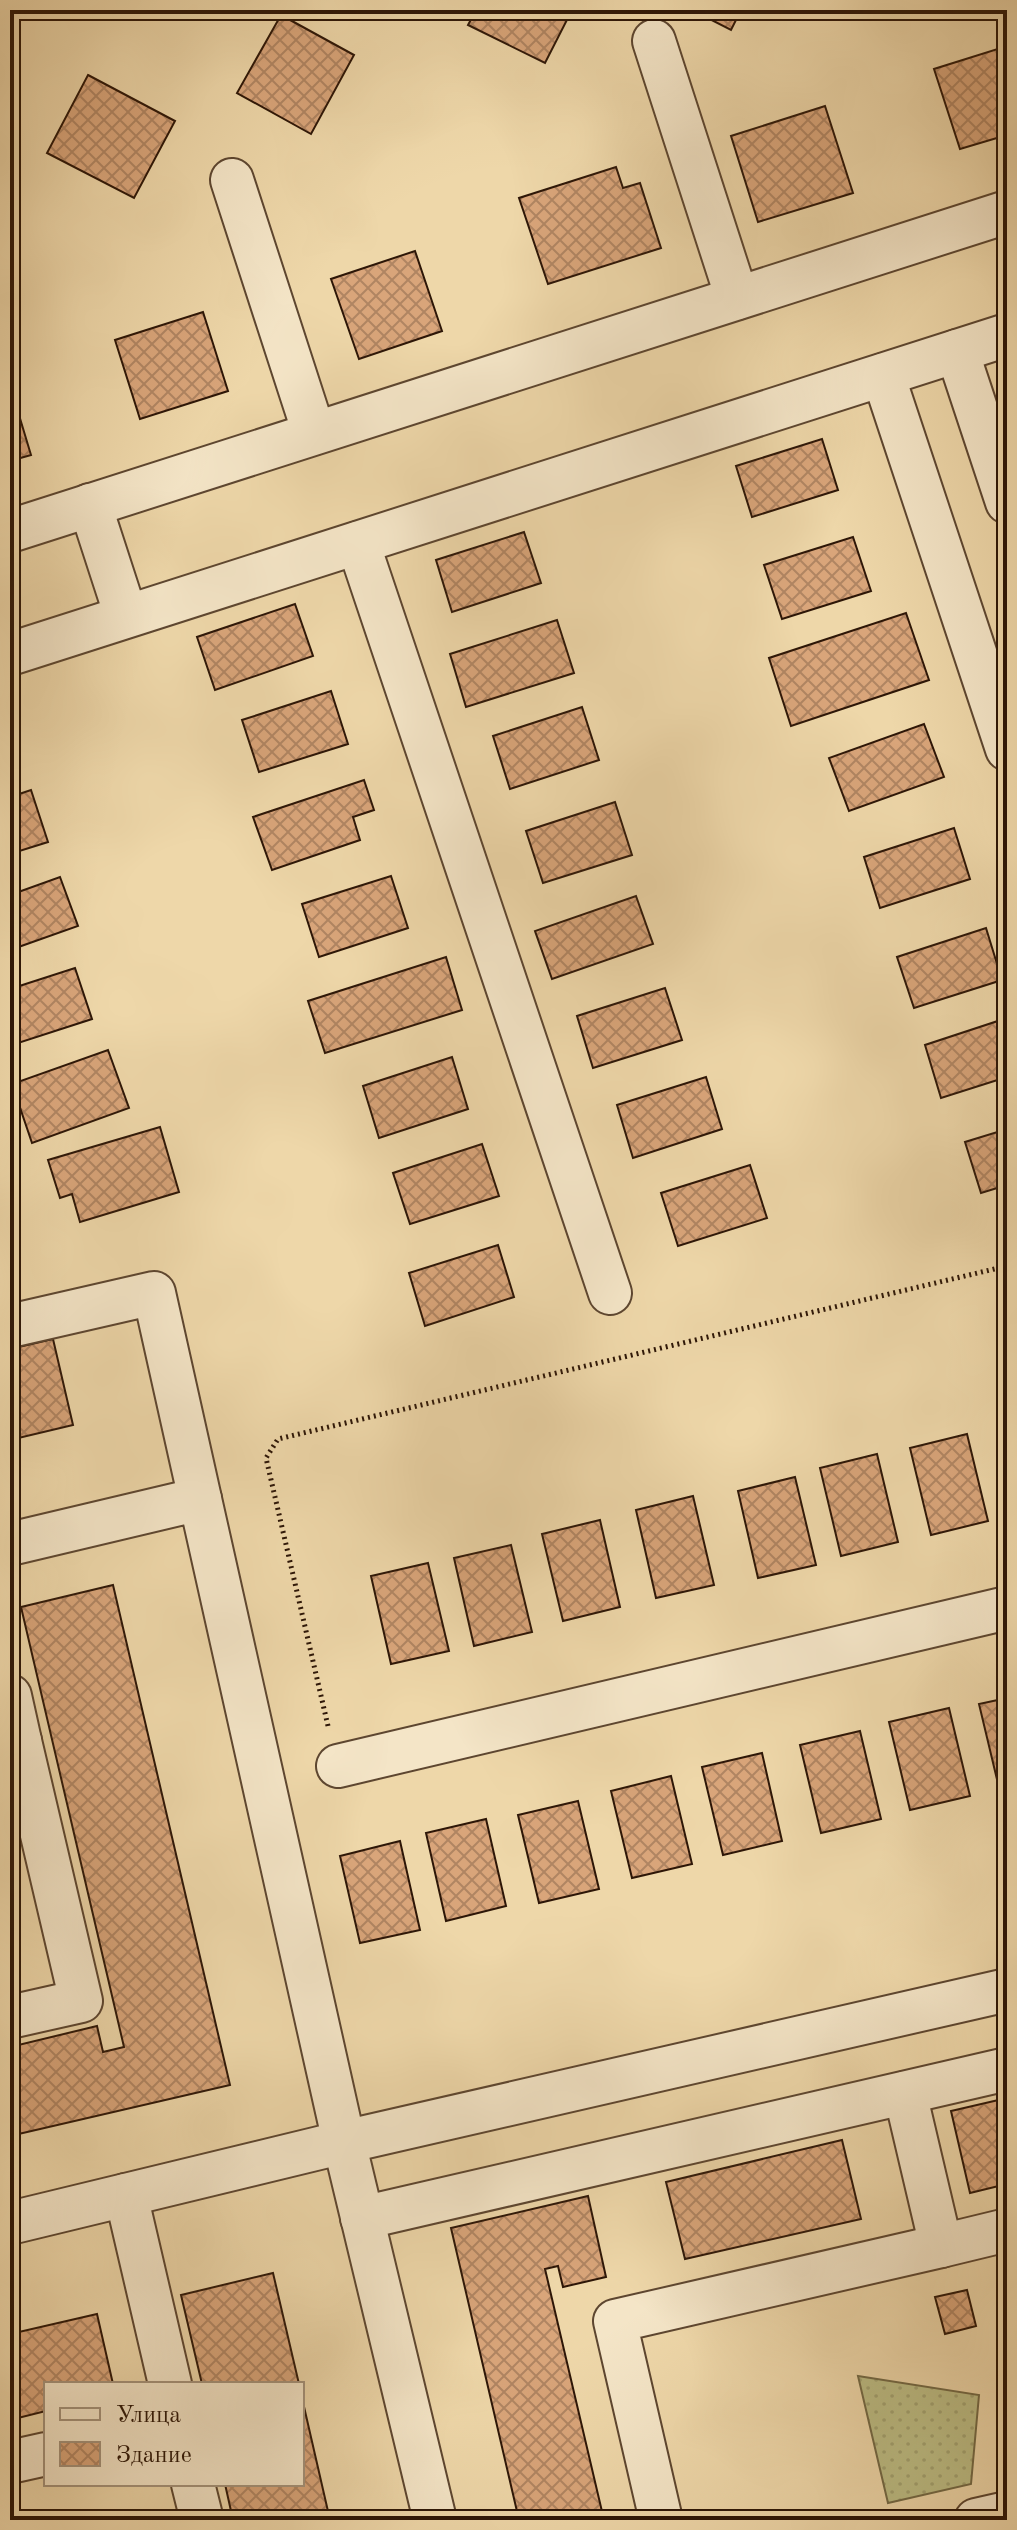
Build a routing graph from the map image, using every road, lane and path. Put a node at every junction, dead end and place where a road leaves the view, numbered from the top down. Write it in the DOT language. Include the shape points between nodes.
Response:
graph roads {
  1 [pos="654,41"];
  2 [pos="232,180"];
  3 [pos="1007,212"];
  4 [pos="737,298"];
  5 [pos="1007,335"];
  6 [pos="957,351"];
  7 [pos="883,375"];
  8 [pos="314,433"];
  9 [pos="1007,502"];
  10 [pos="90,505"];
  11 [pos="10,531"];
  12 [pos="358,543"];
  13 [pos="126,616"];
  14 [pos="10,654"];
  15 [pos="1007,749"];
  16 [pos="1007,1266"];
  17 [pos="610,1293"];
  18 [pos="10,1326"];
  19 [pos="200,1499"];
  20 [pos="10,1544"];
  21 [pos="1007,1608"];
  22 [pos="10,1696"];
  23 [pos="15,1742"];
  24 [pos="338,1766"];
  25 [pos="1007,1990"];
  26 [pos="10,2017"];
  27 [pos="1007,2069"];
  28 [pos="905,2093"];
  29 [pos="344,2142"];
  30 [pos="126,2195"];
  31 [pos="362,2218"];
  32 [pos="10,2223"];
  33 [pos="1007,2230"];
  34 [pos="941,2246"];
  35 [pos="170,2382"];
  36 [pos="44,2454"];
  37 [pos="10,2462"];
  38 [pos="194,2486"];
  39 [pos="1007,2513"];
  40 [pos="202,2520"];
  41 [pos="435,2520"];
  42 [pos="661,2520"];
  43 [pos="976,2520"];
  1 -- 4 [label="street"];
  2 -- 8 [label="street"];
  3 -- 4 [label="street"];
  4 -- 8 [label="street"];
  5 -- 6 [label="street"];
  6 -- 7 [label="street"];
  6 -- 9 [label="street"];
  7 -- 12 [label="street"];
  7 -- 15 [label="street"];
  8 -- 10 [label="street"];
  10 -- 11 [label="street"];
  10 -- 13 [label="street"];
  12 -- 13 [label="street"];
  12 -- 17 [label="street"];
  13 -- 14 [label="street"];
  16 -- 24 [label="path" via="278,1439 266,1458"];
  18 -- 19 [label="street" via="154,1293"];
  19 -- 20 [label="street"];
  19 -- 29 [label="street"];
  21 -- 24 [label="street"];
  22 -- 23 [label="street"];
  23 -- 26 [label="street" via="81,2001"];
  25 -- 29 [label="street"];
  27 -- 28 [label="street"];
  28 -- 31 [label="street"];
  28 -- 34 [label="street"];
  29 -- 30 [label="street"];
  29 -- 31 [label="street"];
  30 -- 32 [label="street"];
  30 -- 35 [label="street"];
  31 -- 41 [label="street"];
  33 -- 34 [label="street"];
  34 -- 42 [label="street" via="615,2321"];
  36 -- 37 [label="street"];
  38 -- 40 [label="street"];
  39 -- 43 [label="street"];
}
